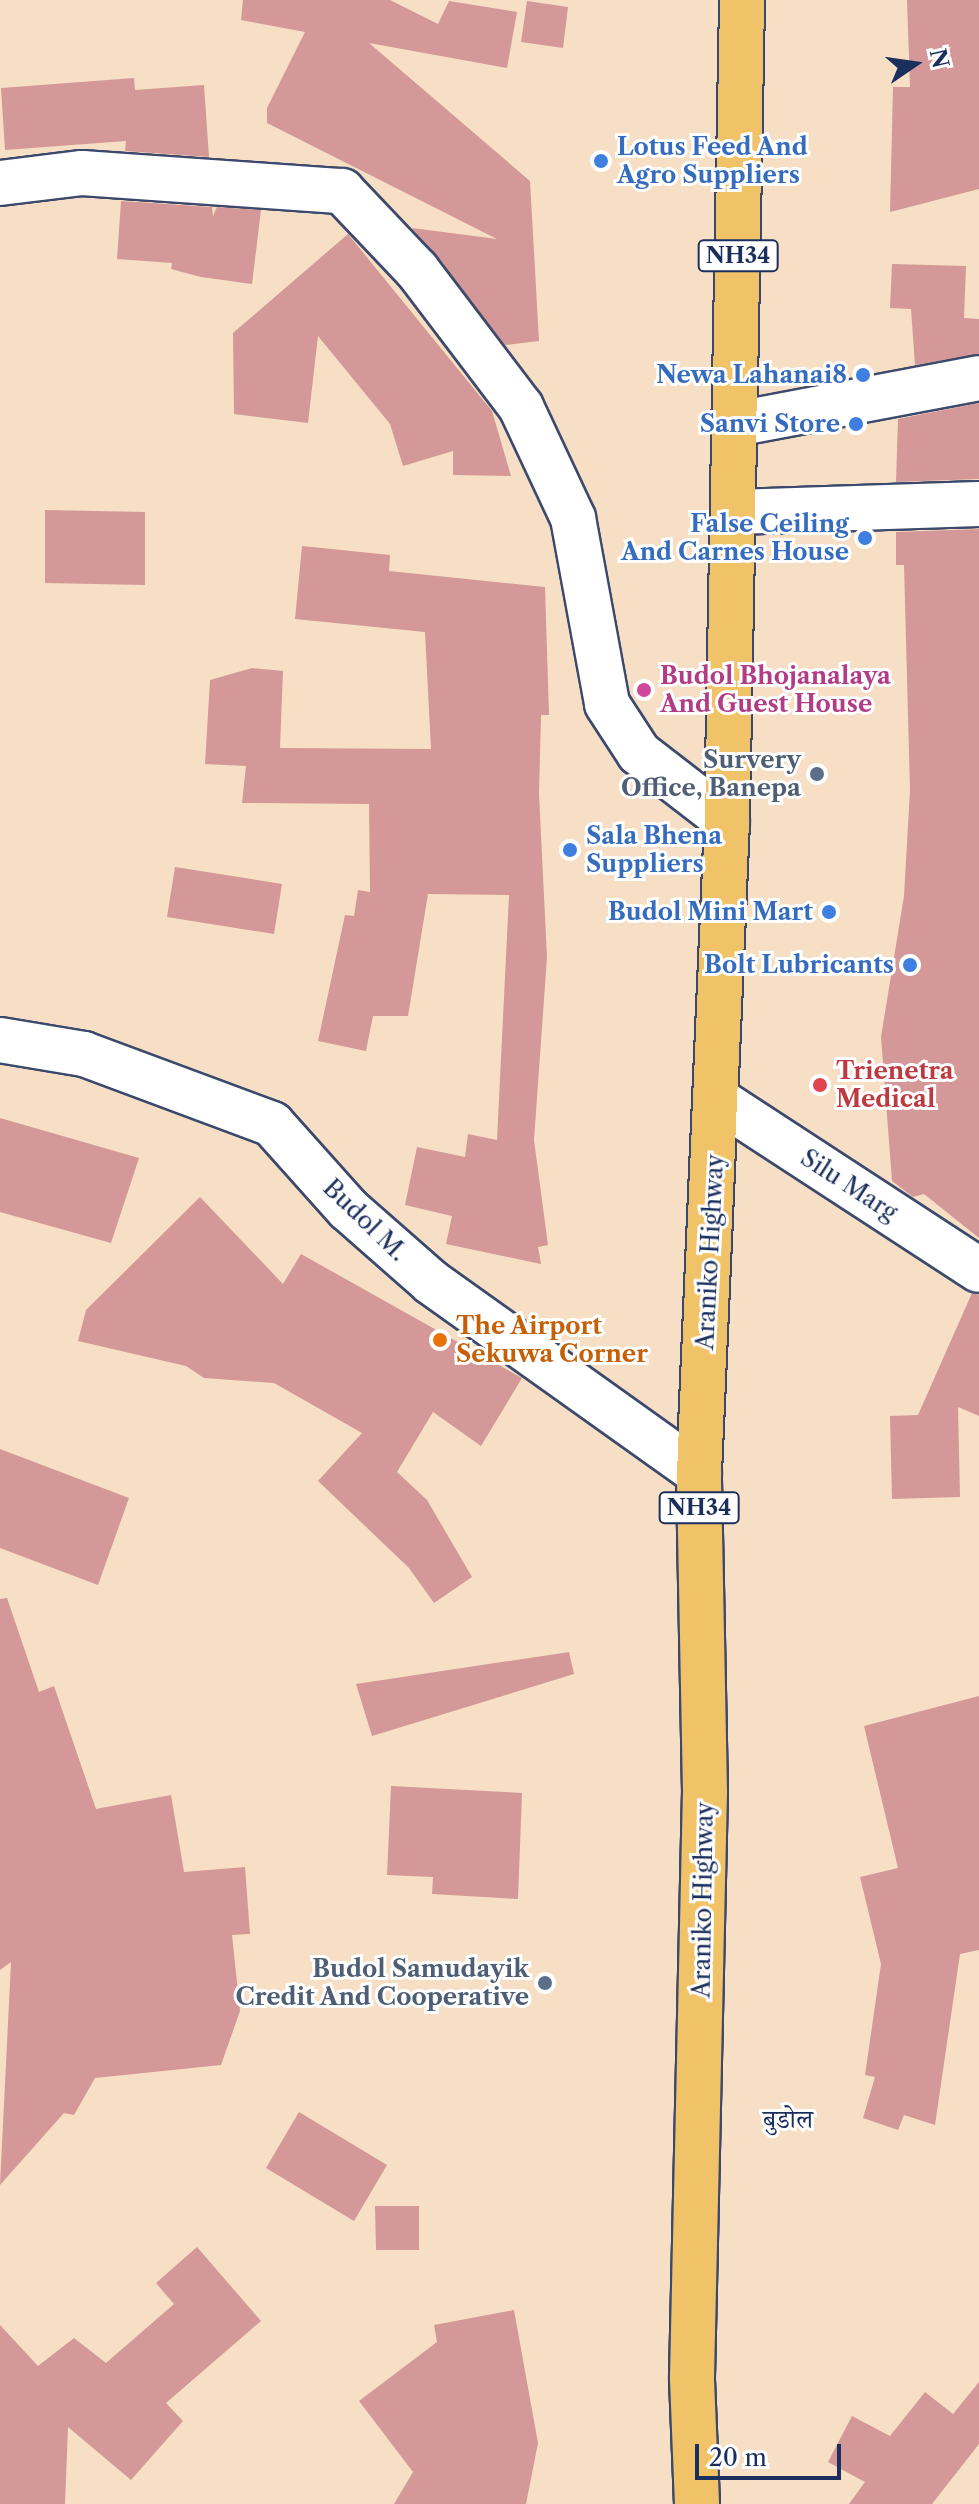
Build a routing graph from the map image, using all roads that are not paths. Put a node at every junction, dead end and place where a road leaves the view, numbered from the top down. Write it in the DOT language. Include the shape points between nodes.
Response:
graph roads {
  1 [pos="742,0"];
  2 [pos="0,183"];
  3 [pos="979,378"];
  4 [pos="736,424"];
  5 [pos="979,504"];
  6 [pos="735,512"];
  7 [pos="727,821"];
  8 [pos="0,1040"];
  9 [pos="718,1100"];
  10 [pos="979,1270"];
  11 [pos="699,1473"];
  12 [pos="697,2504"];
  1 -- 4 [label="highway, Araniko Highway / NH34"];
  2 -- 7 [label="street" via="82,173 342,191 417,270 521,407 573,518 607,704 639,753"];
  3 -- 4 [label="street"];
  4 -- 6 [label="highway, Araniko Highway / NH34"];
  5 -- 6 [label="street"];
  6 -- 7 [label="highway, Araniko Highway / NH34"];
  7 -- 9 [label="highway, Araniko Highway / NH34"];
  8 -- 11 [label="street, Budol M." via="84,1054 272,1124 348,1209 431,1282"];
  9 -- 10 [label="street, Silu Marg"];
  9 -- 11 [label="highway, Araniko Highway / NH34"];
  11 -- 12 [label="highway, Araniko Highway / NH34" via="705,1792 692,2377"];
}
